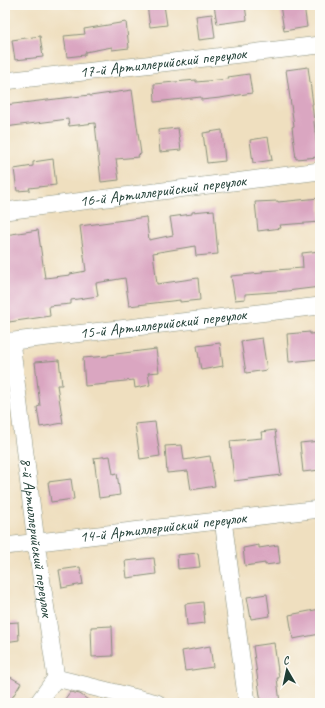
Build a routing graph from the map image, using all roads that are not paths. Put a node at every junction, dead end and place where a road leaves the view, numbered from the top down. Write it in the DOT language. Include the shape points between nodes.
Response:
graph roads {
  1 [pos="320,44"];
  2 [pos="5,81"];
  3 [pos="320,171"];
  4 [pos="5,211"];
  5 [pos="320,306"];
  6 [pos="8,342"];
  7 [pos="320,509"];
  8 [pos="223,520"];
  9 [pos="36,542"];
  10 [pos="5,546"];
  11 [pos="56,678"];
  12 [pos="38,703"];
  13 [pos="158,703"];
  14 [pos="247,703"];
  1 -- 2 [label="street, 17-й Артиллерийский переулок"];
  3 -- 4 [label="street, 16-й Артиллерийский переулок"];
  5 -- 6 [label="street, 15-й Артиллерийский переулок"];
  6 -- 9 [label="street, 8-й Артиллерийский переулок"];
  7 -- 8 [label="street, 14-й Артиллерийский переулок"];
  8 -- 9 [label="street, 14-й Артиллерийский переулок"];
  8 -- 14 [label="street"];
  9 -- 10 [label="street, 14-й Артиллерийский переулок"];
  9 -- 11 [label="street, 8-й Артиллерийский переулок"];
  11 -- 12 [label="street"];
  11 -- 13 [label="street"];
}
